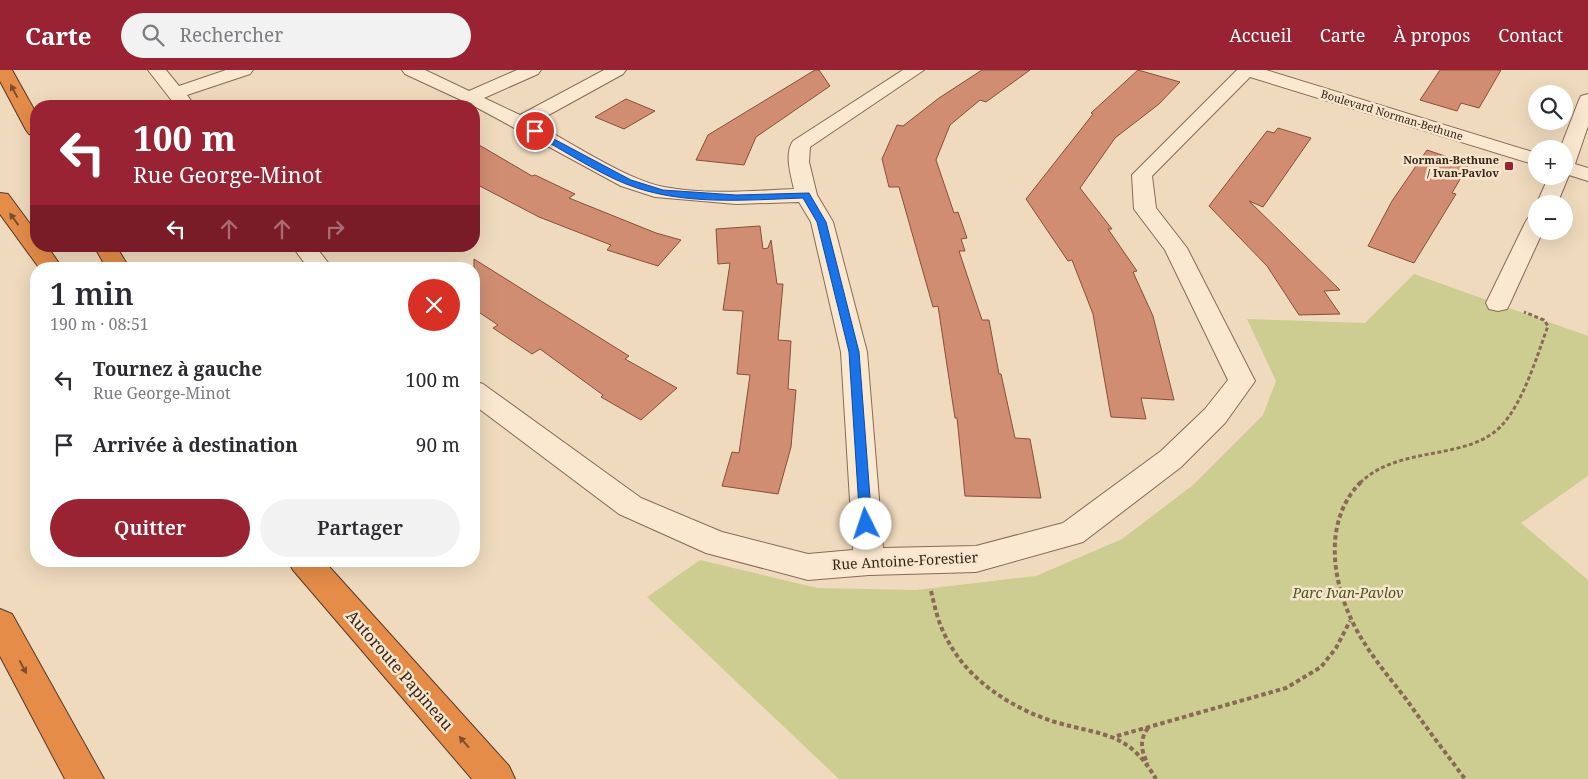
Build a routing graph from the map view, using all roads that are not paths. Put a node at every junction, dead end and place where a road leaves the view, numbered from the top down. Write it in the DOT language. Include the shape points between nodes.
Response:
graph roads {
  1 [pos="3,70"];
  2 [pos="157,70"];
  3 [pos="244,70"];
  4 [pos="411,70"];
  5 [pos="532,70"];
  6 [pos="617,70"];
  7 [pos="915,70"];
  8 [pos="1247,70"];
  9 [pos="469,98"];
  10 [pos="180,100"];
  11 [pos="473,100"];
  12 [pos="1588,100"];
  13 [pos="480,103"];
  14 [pos="30,119"];
  15 [pos="520,123"];
  16 [pos="1573,141"];
  17 [pos="1528,157"];
  18 [pos="1573,169"];
  19 [pos="1588,175"];
  20 [pos="806,195"];
  21 [pos="0,200"];
  22 [pos="30,240"];
  23 [pos="1528,240"];
  24 [pos="39,252"];
  25 [pos="308,252"];
  26 [pos="47,262"];
  27 [pos="316,262"];
  28 [pos="1498,303"];
  29 [pos="480,395"];
  30 [pos="869,562"];
  31 [pos="309,567"];
  32 [pos="327,567"];
  33 [pos="0,624"];
  34 [pos="396,665"];
  35 [pos="85,779"];
  36 [pos="496,779"];
  14 -- 1 [label="highway, one-way"];
  2 -- 10 [label="street"];
  3 -- 10 [label="street"];
  4 -- 9 [label="street"];
  5 -- 9 [label="street"];
  6 -- 15 [label="street"];
  7 -- 20 [label="street" via="800,144 799,162"];
  8 -- 17 [label="street, Boulevard Norman-Bethune"];
  8 -- 30 [label="street, Rue Antoine-Forestier" via="1142,175 1145,209 1176,248 1242,381 1216,416 1172,459 1072,533 976,558"];
  9 -- 11 [label="street"];
  12 -- 16 [label="street"];
  13 -- 15 [label="street"];
  15 -- 20 [label="street" via="628,182 662,193 736,198"];
  18 -- 19 [label="street"];
  20 -- 30 [label="street" via="822,222 854,352"];
  22 -- 21 [label="highway, one-way"];
  23 -- 28 [label="street"];
  26 -- 24 [label="highway, one-way"];
  25 -- 27 [label="street"];
  29 -- 30 [label="street, Rue Antoine-Forestier" via="630,506 717,544 808,568"];
  31 -- 34 [label="highway, Autoroute Papineau"];
  32 -- 34 [label="highway"];
  33 -- 35 [label="highway, one-way"];
  36 -- 34 [label="highway, Autoroute Papineau, one-way"];
}
